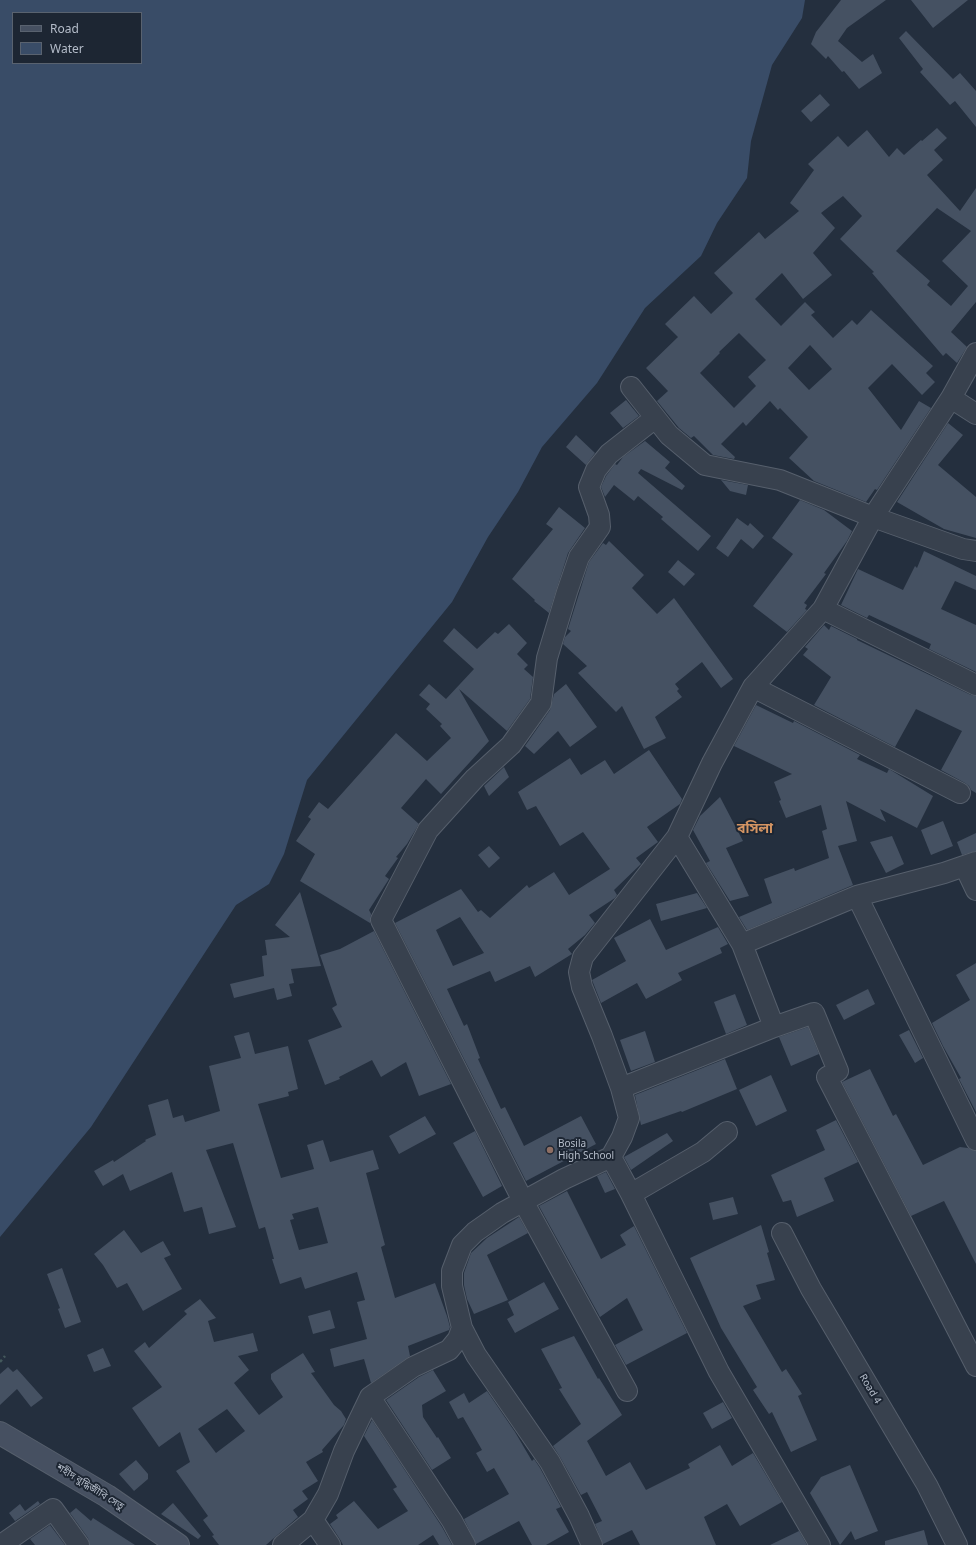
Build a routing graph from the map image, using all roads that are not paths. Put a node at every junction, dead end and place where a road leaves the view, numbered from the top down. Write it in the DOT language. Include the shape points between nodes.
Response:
graph roads {
  1 [pos="976,353"];
  2 [pos="631,387"];
  3 [pos="951,398"];
  4 [pos="976,414"];
  5 [pos="656,418"];
  6 [pos="873,516"];
  7 [pos="976,551"];
  8 [pos="823,609"];
  9 [pos="976,684"];
  10 [pos="754,687"];
  11 [pos="960,793"];
  12 [pos="677,837"];
  13 [pos="970,864"];
  14 [pos="976,890"];
  15 [pos="857,896"];
  16 [pos="742,944"];
  17 [pos="774,1027"];
  18 [pos="621,1088"];
  19 [pos="727,1132"];
  20 [pos="976,1140"];
  21 [pos="611,1157"];
  22 [pos="631,1194"];
  23 [pos="523,1201"];
  24 [pos="782,1233"];
  25 [pos="462,1328"];
  26 [pos="976,1366"];
  27 [pos="627,1391"];
  28 [pos="370,1397"];
  29 [pos="0,1433"];
  30 [pos="313,1520"];
  31 [pos="1,1545"];
  32 [pos="78,1545"];
  33 [pos="178,1545"];
  34 [pos="283,1545"];
  35 [pos="330,1545"];
  36 [pos="464,1545"];
  37 [pos="592,1545"];
  38 [pos="820,1545"];
  39 [pos="957,1545"];
  1 -- 3 [label="street"];
  2 -- 5 [label="street"];
  3 -- 4 [label="street"];
  3 -- 6 [label="street"];
  5 -- 6 [label="street" via="669,435 705,465 780,480"];
  5 -- 23 [label="street" via="609,454 596,470 589,487 599,515 600,527 579,557 567,592 547,658 541,703 511,745 475,778 428,830 381,920"];
  6 -- 7 [label="street" via="963,549"];
  6 -- 8 [label="street"];
  8 -- 9 [label="street"];
  8 -- 10 [label="street"];
  10 -- 11 [label="street"];
  10 -- 12 [label="street" via="712,763"];
  12 -- 16 [label="street"];
  12 -- 18 [label="street" via="583,957 579,972 582,987"];
  13 -- 14 [label="street"];
  13 -- 15 [label="street"];
  15 -- 16 [label="street"];
  15 -- 20 [label="street"];
  16 -- 17 [label="street"];
  17 -- 18 [label="street"];
  17 -- 26 [label="street" via="814,1013 838,1071 827,1077"];
  18 -- 21 [label="street" via="628,1118 622,1137"];
  19 -- 22 [label="street" via="703,1152"];
  21 -- 22 [label="street"];
  21 -- 23 [label="street"];
  22 -- 38 [label="street" via="719,1372"];
  23 -- 25 [label="street" via="475,1232 462,1245 452,1271 452,1286"];
  23 -- 27 [label="street"];
  24 -- 39 [label="street, Road 4" via="811,1289 927,1484"];
  25 -- 28 [label="street" via="458,1339 449,1350 413,1367"];
  25 -- 37 [label="street" via="476,1355 550,1462"];
  28 -- 30 [label="street" via="347,1444 328,1494"];
  28 -- 36 [label="street" via="452,1521"];
  29 -- 33 [label="main road, শহীদ বুদ্ধিজীবি সেতু" via="107,1496"];
  30 -- 34 [label="street"];
  30 -- 35 [label="street"];
  31 -- 32 [label="street" via="53,1509"];
}
